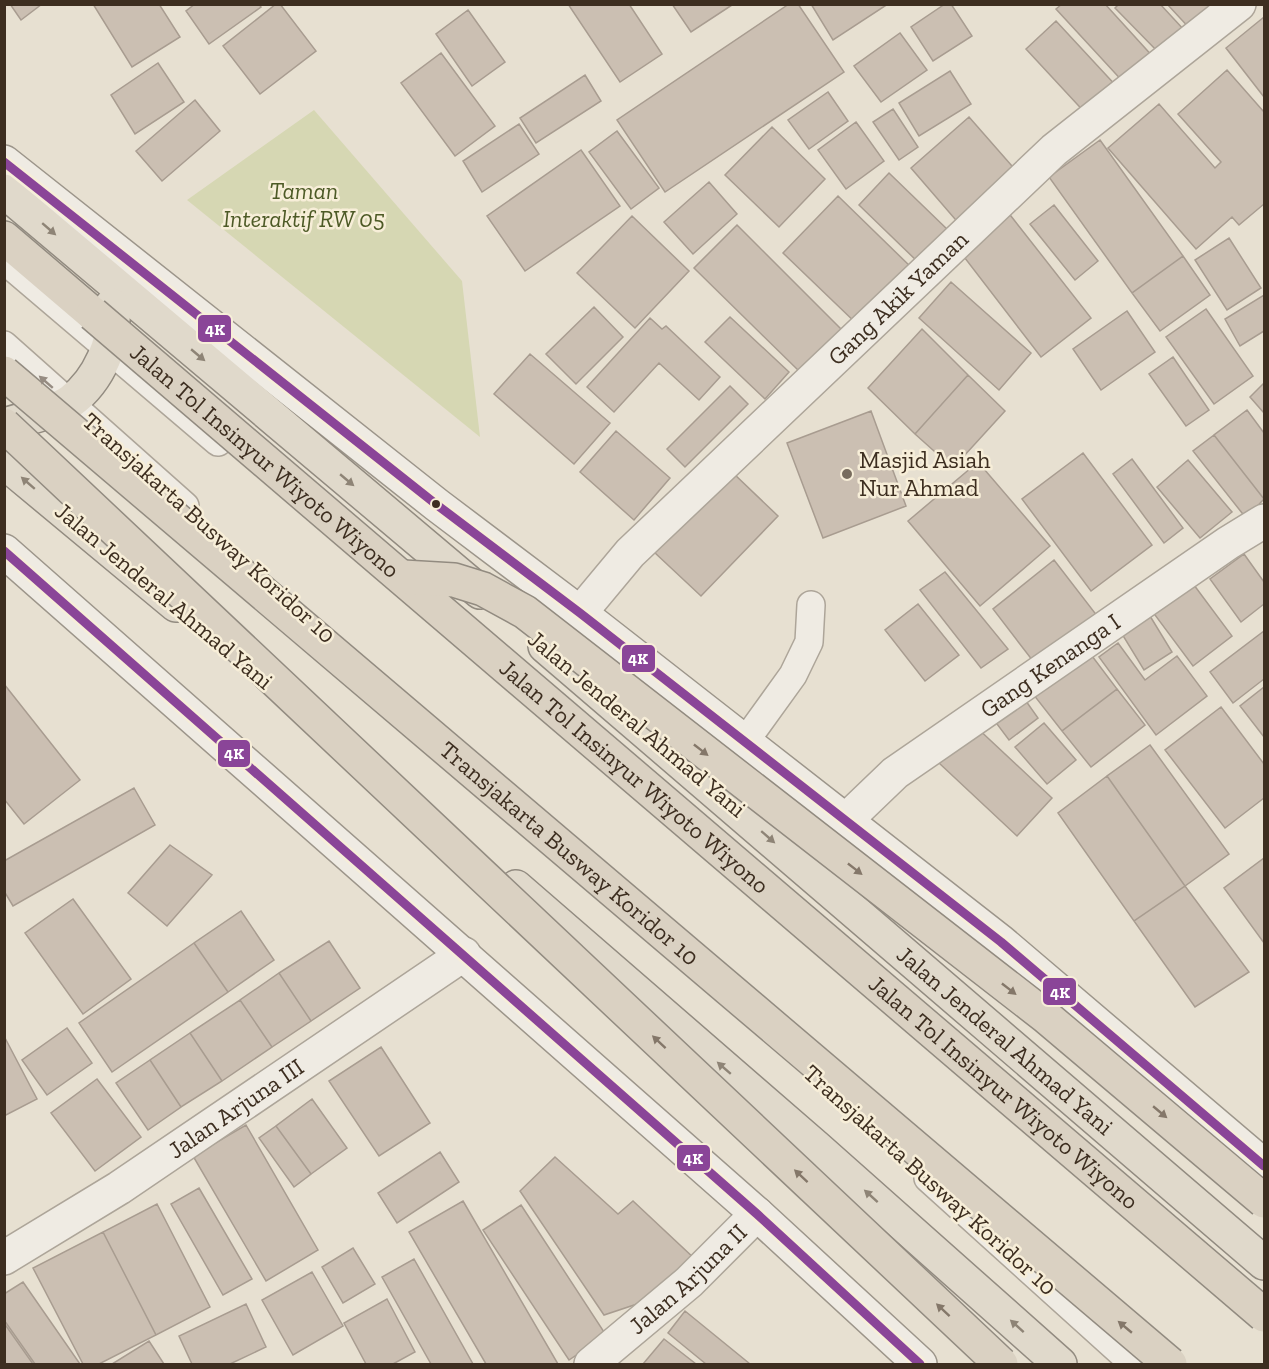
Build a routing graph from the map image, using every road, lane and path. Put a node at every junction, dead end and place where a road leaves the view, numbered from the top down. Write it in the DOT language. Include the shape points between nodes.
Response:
graph roads {
  1 [pos="1239,4"];
  2 [pos="4,162"];
  3 [pos="4,191"];
  4 [pos="4,238"];
  5 [pos="4,260"];
  6 [pos="108,280"];
  7 [pos="4,345"];
  8 [pos="108,350"];
  9 [pos="4,373"];
  10 [pos="70,403"];
  11 [pos="4,425"];
  12 [pos="4,462"];
  13 [pos="1264,522"];
  14 [pos="4,551"];
  15 [pos="403,576"];
  16 [pos="812,605"];
  17 [pos="580,613"];
  18 [pos="744,743"];
  19 [pos="845,821"];
  20 [pos="464,954"];
  21 [pos="1259,1153"];
  22 [pos="1264,1201"];
  23 [pos="757,1214"];
  24 [pos="4,1258"];
  25 [pos="1264,1263"];
  26 [pos="1264,1297"];
  27 [pos="1264,1315"];
  28 [pos="591,1365"];
  29 [pos="920,1365"];
  30 [pos="1001,1365"];
  31 [pos="1060,1365"];
  32 [pos="1134,1365"];
  33 [pos="1170,1365"];
  1 -- 17 [label="main road, Gang Akik Yaman" via="1054,150 630,553"];
  2 -- 17 [label="main road, Jalan Jenderal Ahmad Yani" via="437,505"];
  3 -- 6 [label="highway, Jalan Jenderal Ahmad Yani, one-way"];
  4 -- 15 [label="highway, Jalan Tol Insinyur Wiyoto Wiyono, bridge"];
  5 -- 8 [label="lane"];
  6 -- 8 [label="highway" via="114,315"];
  6 -- 25 [label="highway, Jalan Jenderal Ahmad Yani, one-way" via="578,674"];
  10 -- 7 [label="lane, Transjakarta Busway Koridor 10, one-way"];
  8 -- 10 [label="highway" via="89,383"];
  8 -- 26 [label="lane" via="640,793"];
  33 -- 9 [label="highway, one-way, bridge"];
  10 -- 11 [label="highway"];
  10 -- 32 [label="lane, Transjakarta Busway Koridor 10"];
  30 -- 11 [label="highway, one-way, bridge"];
  31 -- 12 [label="highway, Jalan Jenderal Ahmad Yani, one-way" via="511,882"];
  13 -- 19 [label="main road, Gang Kenanga I" via="895,773"];
  14 -- 20 [label="main road"];
  15 -- 22 [label="highway, one-way, bridge" via="464,583 525,612 1045,1016"];
  15 -- 27 [label="highway, Jalan Tol Insinyur Wiyoto Wiyono, bridge"];
  16 -- 18 [label="lane" via="809,642 793,675"];
  17 -- 18 [label="main road, Jalan Jenderal Ahmad Yani"];
  18 -- 19 [label="main road, Jalan Jenderal Ahmad Yani"];
  19 -- 21 [label="main road, Jalan Jenderal Ahmad Yani" via="1001,942"];
  20 -- 23 [label="main road"];
  20 -- 24 [label="main road, Jalan Arjuna III" via="119,1188"];
  23 -- 28 [label="main road, Jalan Arjuna II" via="689,1282"];
  23 -- 29 [label="main road"];
}
